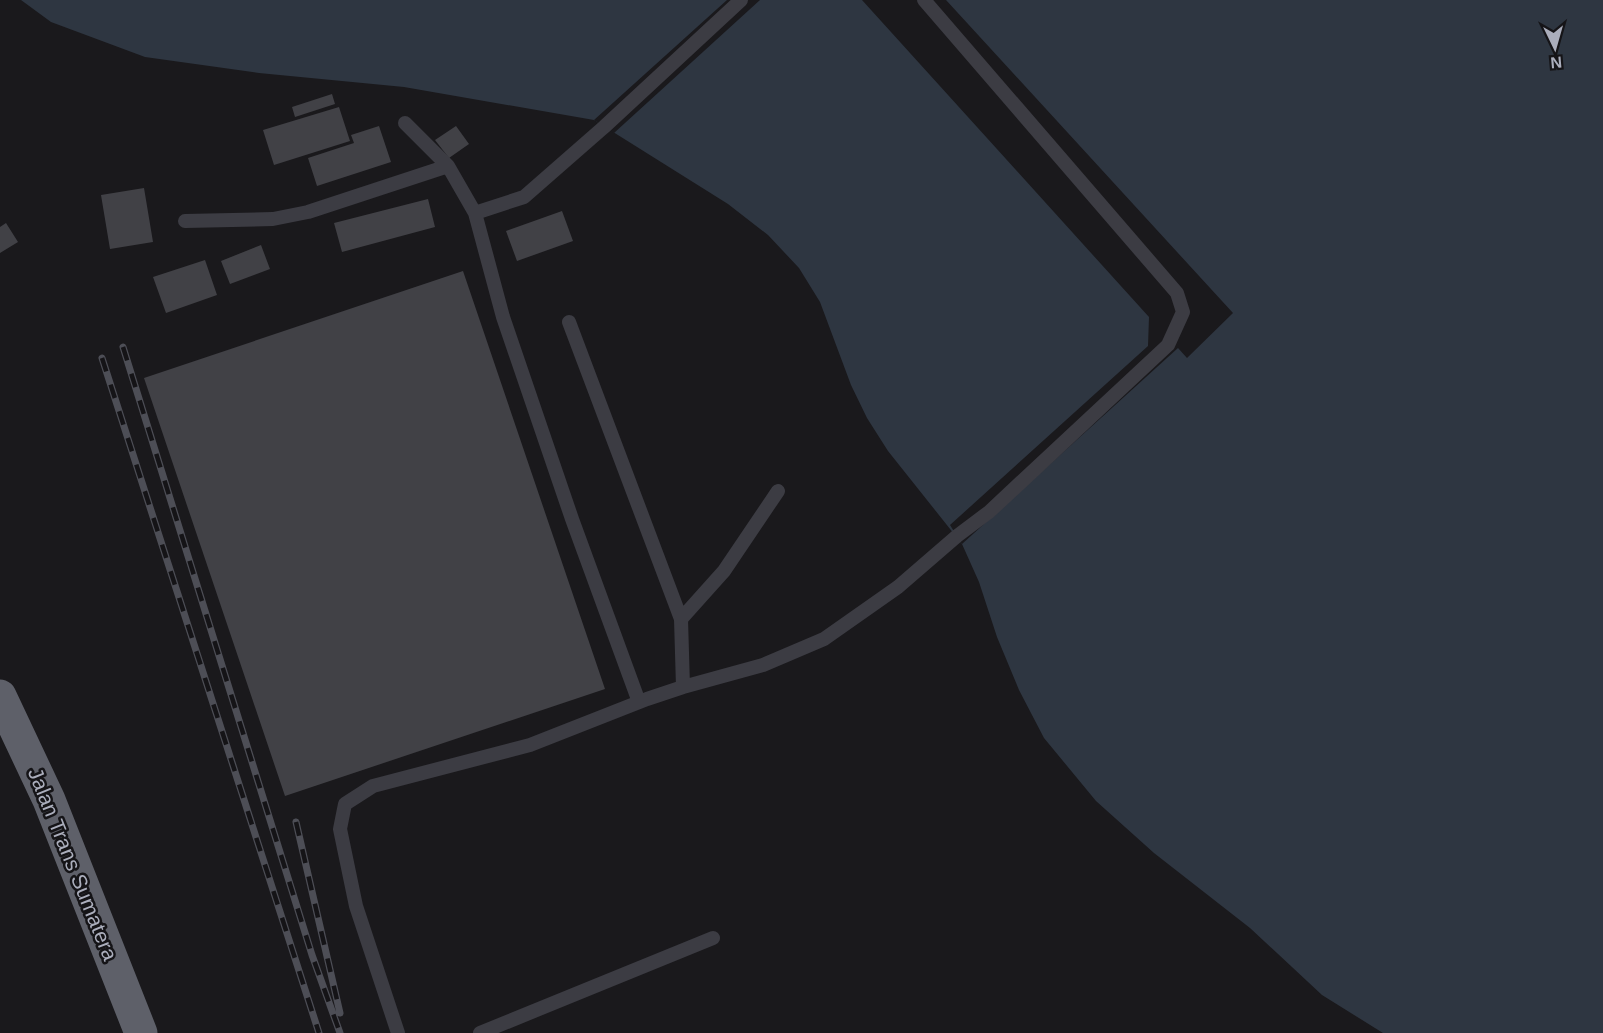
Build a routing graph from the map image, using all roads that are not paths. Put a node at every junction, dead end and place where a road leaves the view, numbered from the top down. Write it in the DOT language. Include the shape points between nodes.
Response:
graph roads {
  1 [pos="741,0"];
  2 [pos="924,0"];
  3 [pos="405,123"];
  4 [pos="448,166"];
  5 [pos="475,213"];
  6 [pos="185,221"];
  7 [pos="569,322"];
  8 [pos="778,491"];
  9 [pos="681,619"];
  10 [pos="683,687"];
  11 [pos="0,696"];
  12 [pos="639,702"];
  13 [pos="712,938"];
  14 [pos="141,1033"];
  15 [pos="398,1033"];
  16 [pos="480,1033"];
  1 -- 5 [label="lane" via="524,196"];
  2 -- 10 [label="lane" via="1176,293 1183,312 1168,345 989,512 898,587 824,639 763,665"];
  3 -- 4 [label="lane"];
  4 -- 5 [label="lane"];
  4 -- 6 [label="lane" via="308,212 273,219"];
  5 -- 12 [label="lane" via="503,317"];
  7 -- 9 [label="lane"];
  8 -- 9 [label="lane" via="724,570"];
  9 -- 10 [label="lane"];
  10 -- 12 [label="lane"];
  11 -- 14 [label="highway, Jalan Trans Sumatera" via="49,800"];
  12 -- 15 [label="lane" via="530,745 373,786 345,804 340,829 356,906"];
  13 -- 16 [label="lane"];
}
